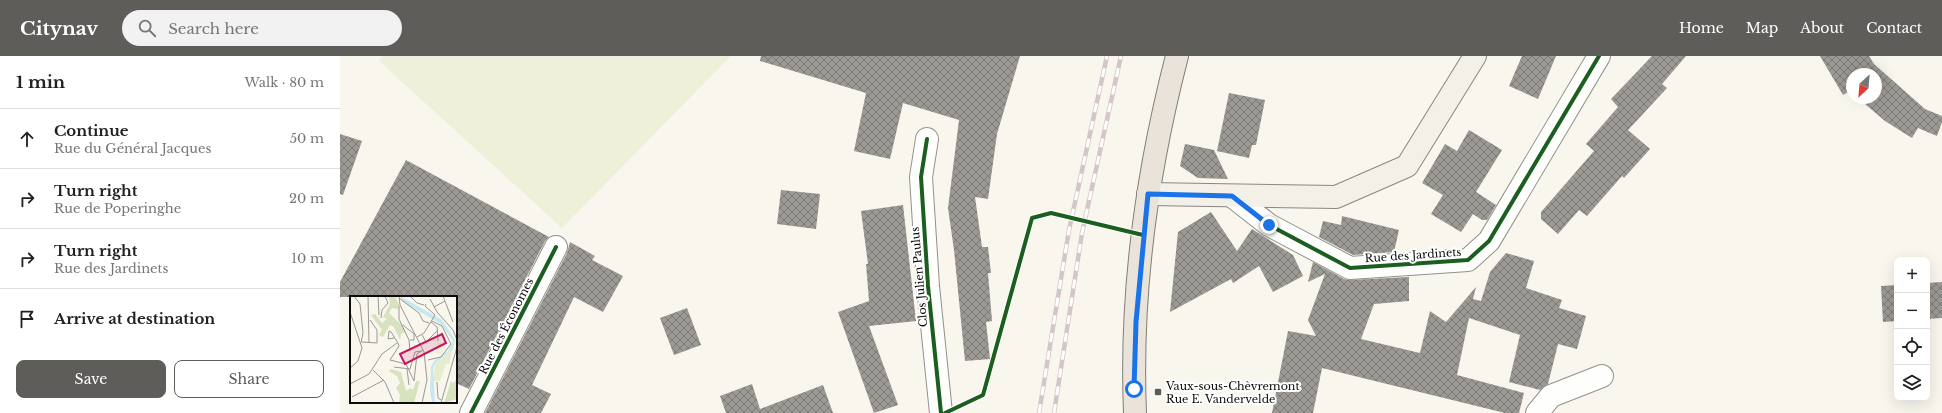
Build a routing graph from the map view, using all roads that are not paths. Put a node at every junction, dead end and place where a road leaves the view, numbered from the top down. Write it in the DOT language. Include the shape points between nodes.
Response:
graph roads {
  1 [pos="1178,56"];
  2 [pos="1475,56"];
  3 [pos="1599,56"];
  4 [pos="927,139"];
  5 [pos="1148,194"];
  6 [pos="1232,196"];
  7 [pos="556,247"];
  8 [pos="1602,376"];
  9 [pos="471,413"];
  10 [pos="941,413"];
  11 [pos="1135,413"];
  12 [pos="1536,413"];
  1 -- 5 [label="main road" via="1164,106"];
  2 -- 6 [label="street" via="1408,166 1336,197"];
  3 -- 6 [label="street, Rue des Jardinets" via="1489,241 1468,260 1350,268 1269,225"];
  4 -- 10 [label="street, Clos Julien Paulus" via="921,177 928,286"];
  5 -- 6 [label="street"];
  5 -- 11 [label="main road" via="1136,322"];
  7 -- 9 [label="street, Rue des Économes"];
  8 -- 12 [label="street" via="1551,396"];
}
